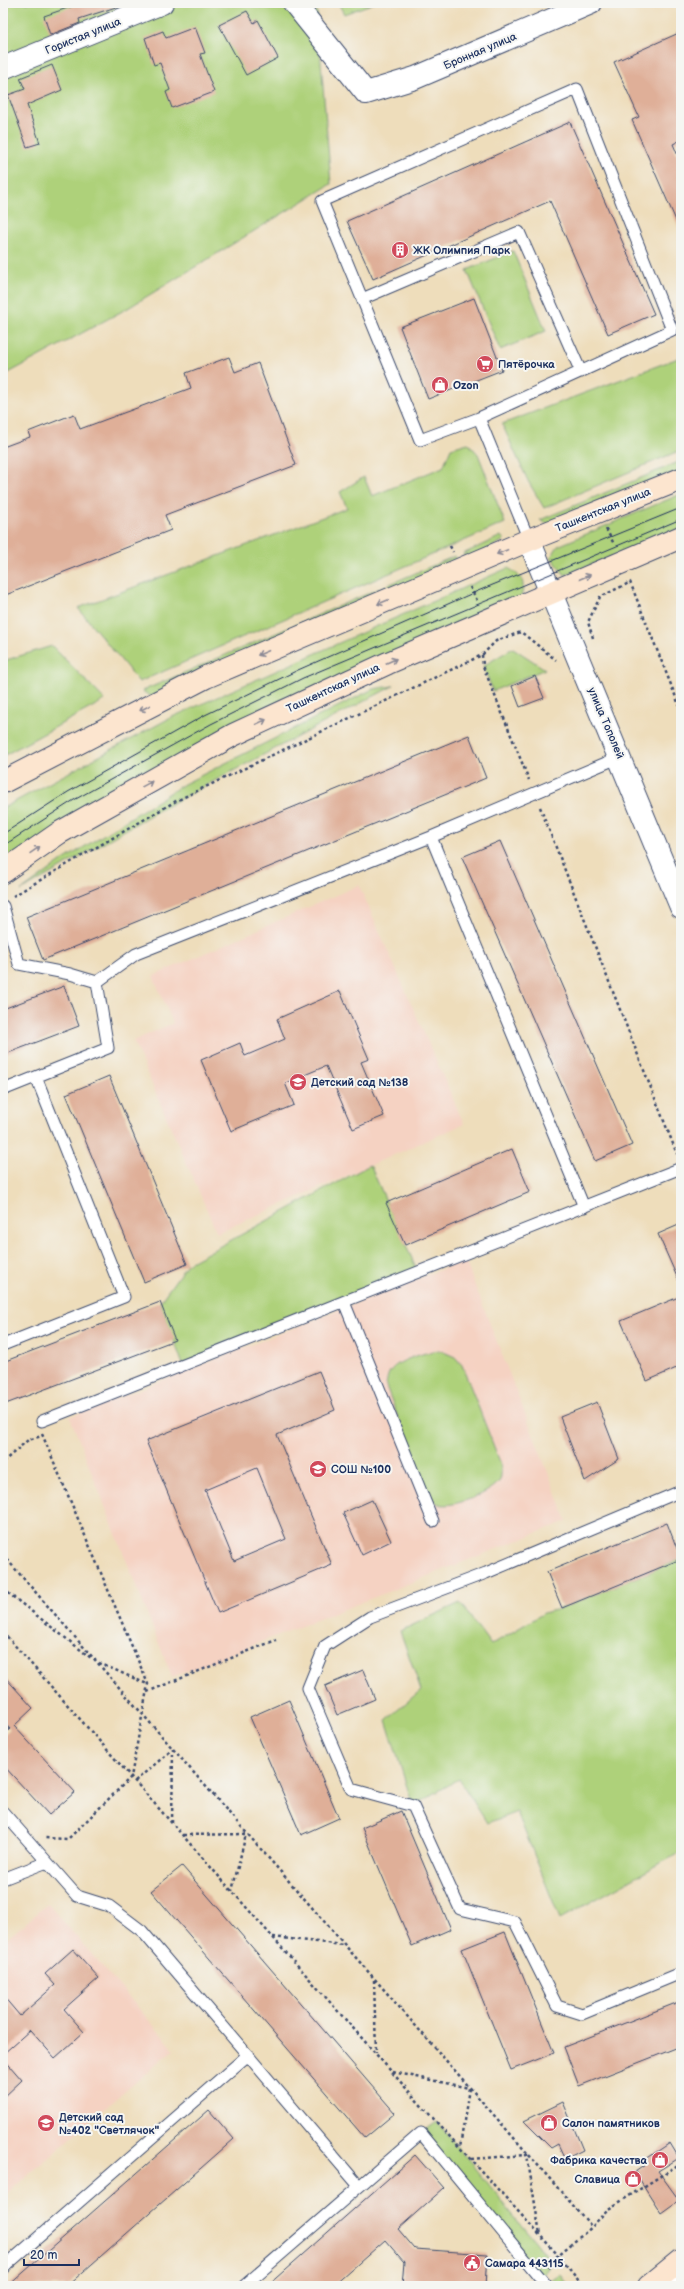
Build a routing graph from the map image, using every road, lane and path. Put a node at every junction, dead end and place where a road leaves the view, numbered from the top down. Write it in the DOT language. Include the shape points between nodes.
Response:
graph roads {
  1 [pos="162,3"];
  2 [pos="294,3"];
  3 [pos="591,3"];
  4 [pos="3,68"];
  5 [pos="362,299"];
  6 [pos="580,372"];
  7 [pos="479,418"];
  8 [pos="681,479"];
  9 [pos="597,513"];
  10 [pos="681,537"];
  11 [pos="529,540"];
  12 [pos="450,546"];
  13 [pos="622,561"];
  14 [pos="461,569"];
  15 [pos="637,580"];
  16 [pos="630,583"];
  17 [pos="549,592"];
  18 [pos="486,620"];
  19 [pos="496,641"];
  20 [pos="576,653"];
  21 [pos="482,655"];
  22 [pos="681,710"];
  23 [pos="620,757"];
  24 [pos="3,782"];
  25 [pos="535,793"];
  26 [pos="431,837"];
  27 [pos="3,872"];
  28 [pos="6,903"];
  29 [pos="681,907"];
  30 [pos="97,982"];
  31 [pos="36,1077"];
  32 [pos="3,1090"];
  33 [pos="678,1156"];
  34 [pos="681,1168"];
  35 [pos="584,1207"];
  36 [pos="344,1302"];
  37 [pos="3,1345"];
  38 [pos="42,1421"];
  39 [pos="43,1436"];
  40 [pos="3,1462"];
  41 [pos="681,1491"];
  42 [pos="433,1521"];
  43 [pos="3,1555"];
  44 [pos="3,1589"];
  45 [pos="3,1632"];
  46 [pos="276,1640"];
  47 [pos="97,1663"];
  48 [pos="148,1684"];
  49 [pos="146,1692"];
  50 [pos="142,1714"];
  51 [pos="173,1749"];
  52 [pos="131,1777"];
  53 [pos="135,1781"];
  54 [pos="3,1812"];
  55 [pos="172,1823"];
  56 [pos="246,1834"];
  57 [pos="184,1836"];
  58 [pos="25,1837"];
  59 [pos="47,1862"];
  60 [pos="3,1879"];
  61 [pos="232,1891"];
  62 [pos="273,1937"];
  63 [pos="343,1945"];
  64 [pos="681,1973"];
  65 [pos="375,1981"];
  66 [pos="376,2053"];
  67 [pos="248,2054"];
  68 [pos="392,2072"];
  69 [pos="469,2088"];
  70 [pos="460,2147"];
  71 [pos="527,2155"];
  72 [pos="471,2159"];
  73 [pos="681,2163"];
  74 [pos="359,2186"];
  75 [pos="592,2227"];
  76 [pos="540,2235"];
  77 [pos="558,2255"];
  78 [pos="3,2268"];
  79 [pos="676,2272"];
  80 [pos="544,2282"];
  81 [pos="244,2286"];
  82 [pos="583,2286"];
  83 [pos="649,2286"];
  1 -- 4 [label="street, Гористая улица"];
  2 -- 3 [label="street, Бронная улица" via="366,93 415,78"];
  5 -- 6 [label="lane" via="519,232"];
  5 -- 6 [label="lane" via="322,201 577,89 672,330"];
  5 -- 7 [label="lane" via="420,440"];
  6 -- 7 [label="lane"];
  7 -- 11 [label="lane"];
  8 -- 9 [label="main road, Ташкентская улица"];
  9 -- 11 [label="main road, Ташкентская улица"];
  9 -- 13 [label="path"];
  10 -- 13 [label="main road, Ташкентская улица"];
  11 -- 14 [label="main road, Ташкентская улица, one-way"];
  11 -- 17 [label="street, улица Тополей"];
  12 -- 14 [label="path"];
  13 -- 16 [label="path"];
  17 -- 13 [label="main road, Ташкентская улица, one-way"];
  14 -- 18 [label="path"];
  14 -- 24 [label="main road, Ташкентская улица, one-way" via="206,676"];
  15 -- 16 [label="path"];
  16 -- 20 [label="path" via="600,598 588,622 595,644"];
  16 -- 22 [label="path"];
  17 -- 18 [label="main road, Ташкентская улица"];
  17 -- 20 [label="street, улица Тополей"];
  18 -- 19 [label="path"];
  27 -- 18 [label="main road, Ташкентская улица, one-way" via="58,833 233,735"];
  19 -- 20 [label="path" via="521,632 557,661"];
  19 -- 21 [label="path"];
  20 -- 23 [label="street, улица Тополей"];
  21 -- 25 [label="path" via="483,666"];
  21 -- 28 [label="path" via="176,801"];
  23 -- 25 [label="lane"];
  23 -- 29 [label="street, улица Тополей"];
  25 -- 26 [label="lane"];
  25 -- 33 [label="path"];
  26 -- 30 [label="lane" via="136,954"];
  26 -- 35 [label="lane"];
  28 -- 30 [label="lane" via="19,964"];
  30 -- 31 [label="lane" via="108,1048"];
  31 -- 32 [label="lane"];
  31 -- 37 [label="lane" via="124,1297"];
  34 -- 35 [label="lane"];
  35 -- 36 [label="lane"];
  36 -- 38 [label="lane"];
  36 -- 42 [label="lane"];
  38 -- 39 [label="path" via="38,1424"];
  39 -- 40 [label="path" via="28,1440"];
  39 -- 48 [label="path"];
  41 -- 64 [label="lane" via="486,1573 370,1617 325,1646 308,1688 351,1790 413,1806 460,1909 515,1922 557,2006 582,2014"];
  43 -- 47 [label="path"];
  44 -- 47 [label="path"];
  45 -- 52 [label="path"];
  46 -- 49 [label="path"];
  47 -- 48 [label="path"];
  47 -- 50 [label="path"];
  48 -- 49 [label="path"];
  49 -- 50 [label="path"];
  50 -- 51 [label="path"];
  50 -- 52 [label="path"];
  51 -- 53 [label="path"];
  51 -- 55 [label="path"];
  51 -- 56 [label="path"];
  52 -- 53 [label="path"];
  52 -- 58 [label="path" via="68,1839"];
  53 -- 55 [label="path"];
  54 -- 58 [label="lane"];
  55 -- 57 [label="path"];
  56 -- 57 [label="path"];
  56 -- 61 [label="path"];
  56 -- 63 [label="path"];
  57 -- 61 [label="path"];
  58 -- 59 [label="lane"];
  59 -- 60 [label="lane"];
  59 -- 67 [label="lane" via="77,1896 109,1906 142,1931"];
  61 -- 62 [label="path"];
  62 -- 63 [label="path"];
  62 -- 66 [label="path"];
  63 -- 65 [label="path"];
  65 -- 66 [label="path"];
  65 -- 69 [label="path"];
  66 -- 68 [label="path"];
  67 -- 74 [label="lane"];
  67 -- 78 [label="lane"];
  68 -- 69 [label="path"];
  68 -- 70 [label="path"];
  69 -- 70 [label="path"];
  69 -- 71 [label="path"];
  70 -- 72 [label="path"];
  71 -- 72 [label="path"];
  71 -- 75 [label="path"];
  71 -- 76 [label="path"];
  72 -- 76 [label="path"];
  73 -- 75 [label="path" via="608,2210"];
  74 -- 80 [label="lane" via="421,2133"];
  74 -- 81 [label="lane"];
  75 -- 77 [label="path"];
  76 -- 77 [label="path"];
  77 -- 80 [label="path"];
  77 -- 82 [label="path"];
  79 -- 83 [label="main road"];
}
